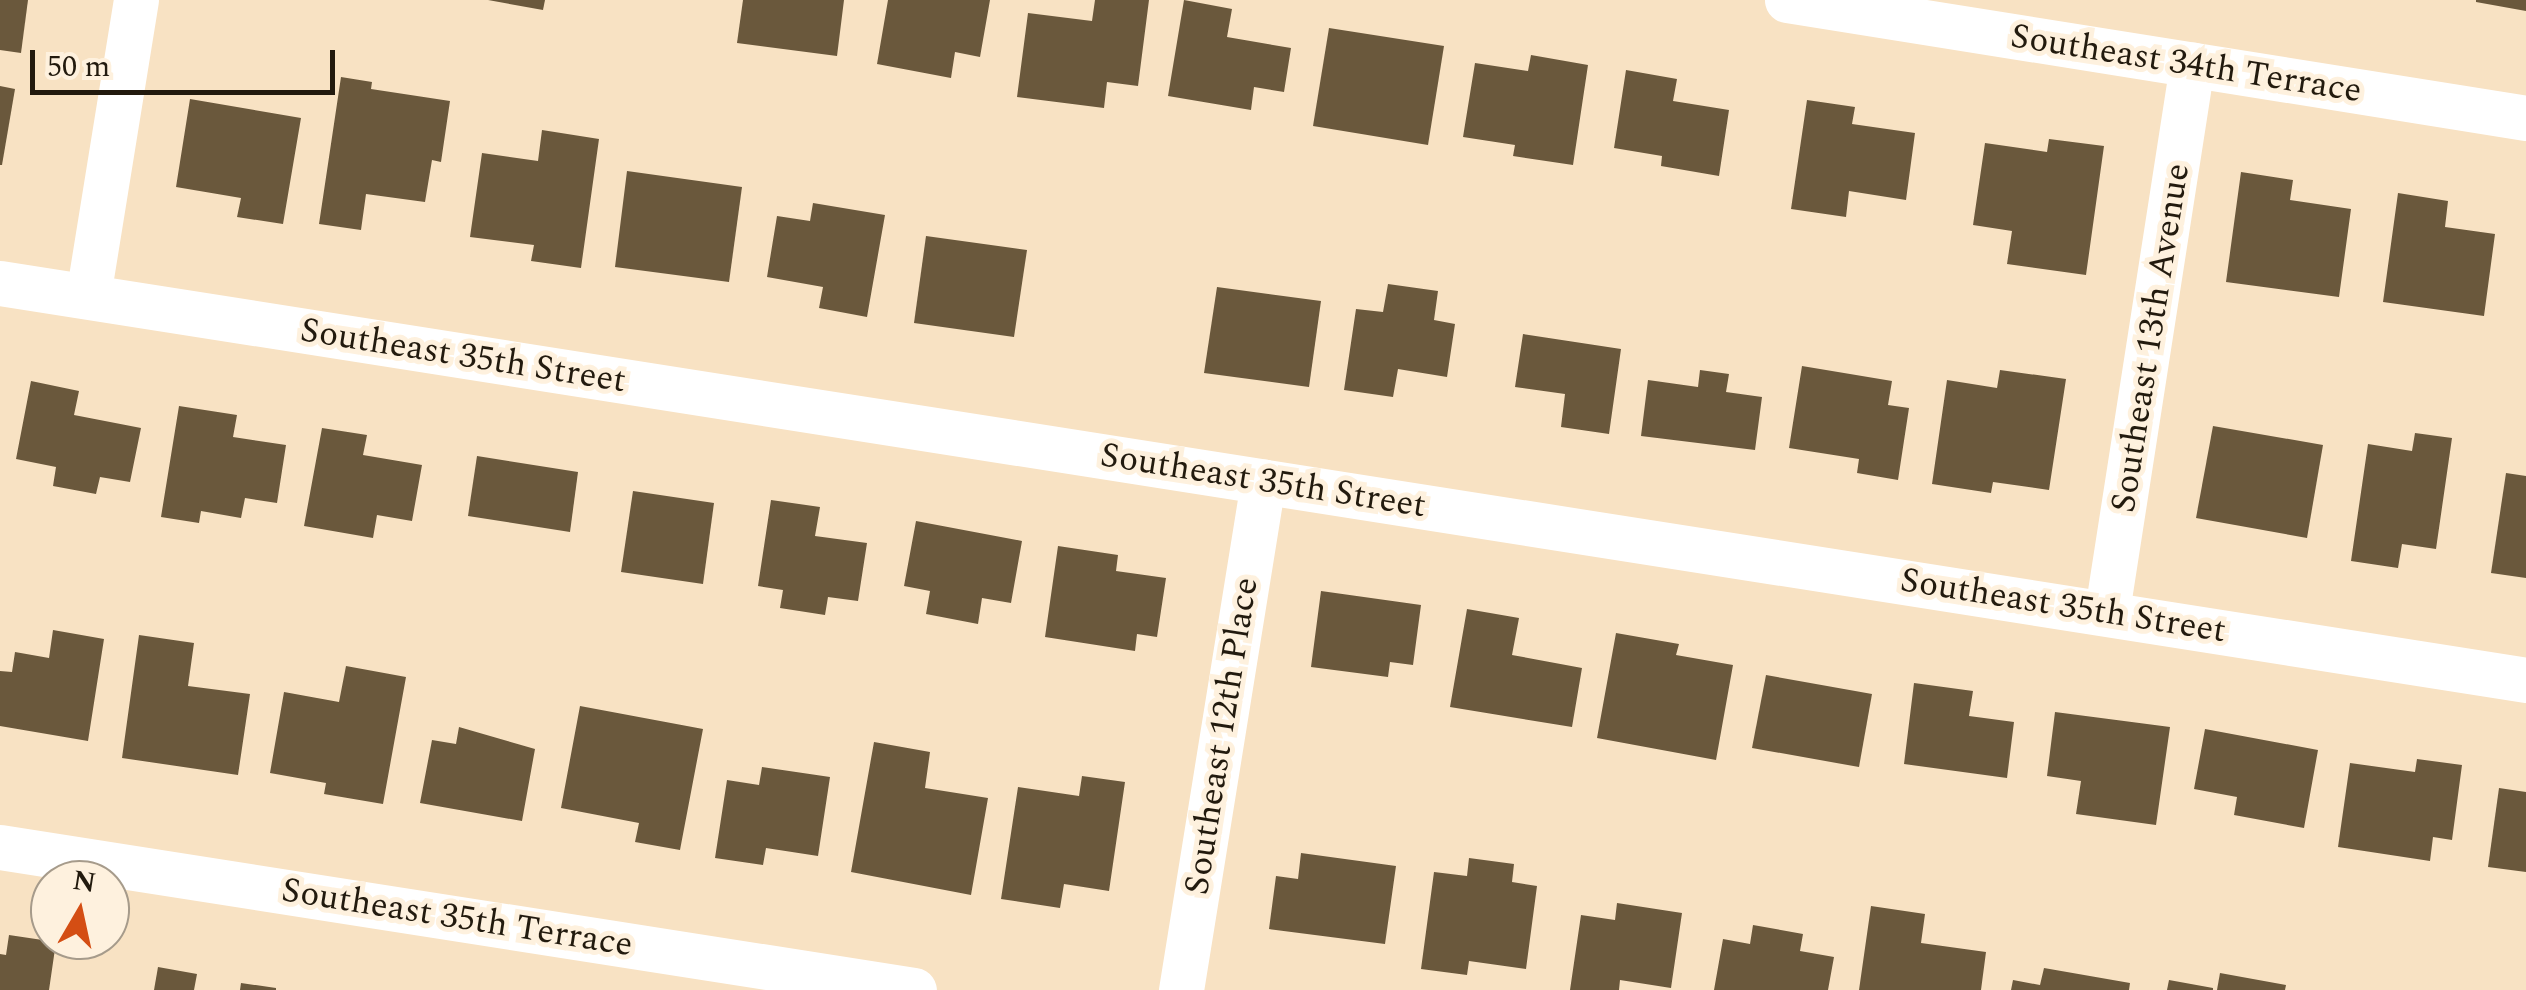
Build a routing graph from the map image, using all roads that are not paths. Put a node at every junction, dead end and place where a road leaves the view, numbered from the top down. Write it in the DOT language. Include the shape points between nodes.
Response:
graph roads {
  1 [pos="136,0"];
  2 [pos="1786,0"];
  3 [pos="2192,65"];
  4 [pos="2526,118"];
  5 [pos="0,283"];
  6 [pos="88,296"];
  7 [pos="1263,482"];
  8 [pos="2107,611"];
  9 [pos="2526,680"];
  10 [pos="0,847"];
  11 [pos="914,990"];
  12 [pos="1182,990"];
  1 -- 6 [label="street"];
  2 -- 3 [label="street, Southeast 34th Terrace"];
  3 -- 4 [label="street, Southeast 34th Terrace"];
  3 -- 8 [label="street, Southeast 13th Avenue"];
  5 -- 6 [label="street, Southeast 35th Street"];
  6 -- 7 [label="street, Southeast 35th Street"];
  7 -- 8 [label="street, Southeast 35th Street"];
  7 -- 12 [label="street, Southeast 12th Place"];
  8 -- 9 [label="street, Southeast 35th Street"];
  10 -- 11 [label="street, Southeast 35th Terrace"];
}
